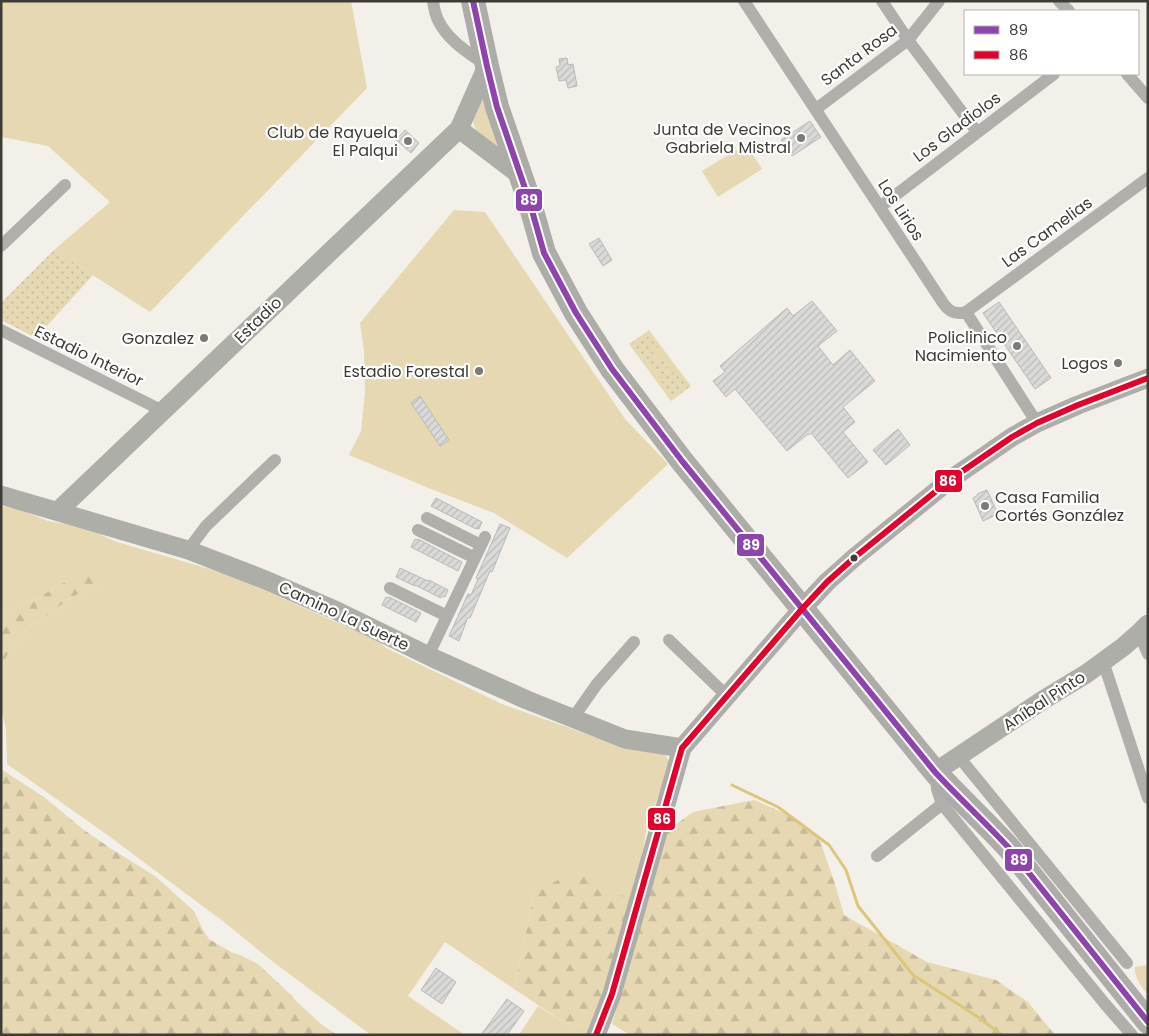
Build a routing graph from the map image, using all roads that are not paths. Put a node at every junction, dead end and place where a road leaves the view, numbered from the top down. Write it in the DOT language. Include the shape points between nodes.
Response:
graph roads {
  1 [pos="433,1"];
  2 [pos="474,1"];
  3 [pos="744,1"];
  4 [pos="882,1"];
  5 [pos="939,1"];
  6 [pos="1059,1"];
  7 [pos="1068,10"];
  8 [pos="908,40"];
  9 [pos="487,66"];
  10 [pos="1053,75"];
  11 [pos="1128,75"];
  12 [pos="1148,98"];
  13 [pos="816,109"];
  14 [pos="459,129"];
  15 [pos="977,132"];
  16 [pos="521,176"];
  17 [pos="1148,178"];
  18 [pos="65,186"];
  19 [pos="880,206"];
  20 [pos="1,246"];
  21 [pos="966,312"];
  22 [pos="1,330"];
  23 [pos="1148,378"];
  24 [pos="163,411"];
  25 [pos="1037,424"];
  26 [pos="275,460"];
  27 [pos="1,494"];
  28 [pos="58,510"];
  29 [pos="427,518"];
  30 [pos="418,530"];
  31 [pos="188,550"];
  32 [pos="475,558"];
  33 [pos="390,588"];
  34 [pos="806,604"];
  35 [pos="447,616"];
  36 [pos="1144,628"];
  37 [pos="669,640"];
  38 [pos="634,642"];
  39 [pos="1148,654"];
  40 [pos="428,656"];
  41 [pos="1103,661"];
  42 [pos="728,696"];
  43 [pos="573,718"];
  44 [pos="682,748"];
  45 [pos="947,764"];
  46 [pos="1148,798"];
  47 [pos="942,804"];
  48 [pos="877,856"];
  49 [pos="1127,962"];
  50 [pos="1148,1022"];
  51 [pos="596,1035"];
  52 [pos="1132,1035"];
  1 -- 9 [label="street" via="437,18 448,36"];
  2 -- 9 [label="highway"];
  3 -- 13 [label="street, Los Lirios"];
  4 -- 8 [label="street"];
  5 -- 8 [label="street, Santa Rosa"];
  6 -- 7 [label="street"];
  8 -- 13 [label="street, Santa Rosa"];
  8 -- 15 [label="street"];
  9 -- 14 [label="street, Estadio"];
  9 -- 16 [label="highway" via="502,123"];
  10 -- 15 [label="street, Los Gladiolos"];
  11 -- 12 [label="street"];
  13 -- 19 [label="street, Los Lirios"];
  14 -- 16 [label="street"];
  14 -- 24 [label="street, Estadio"];
  15 -- 19 [label="street, Los Gladiolos"];
  16 -- 34 [label="highway" via="529,200 609,339 645,392"];
  17 -- 21 [label="street, Las Camelias"];
  18 -- 20 [label="street"];
  19 -- 21 [label="street, Los Lirios" via="946,308 953,313"];
  21 -- 25 [label="street"];
  22 -- 24 [label="street, Estadio Interior"];
  23 -- 25 [label="street"];
  24 -- 28 [label="street, Estadio"];
  25 -- 34 [label="street" via="951,479 855,557"];
  26 -- 31 [label="street" via="206,526"];
  27 -- 28 [label="street, Camino La Suerte"];
  28 -- 31 [label="street, Camino La Suerte"];
  29 -- 32 [label="street" via="483,541"];
  30 -- 32 [label="street"];
  31 -- 40 [label="street, Camino La Suerte" via="321,604"];
  32 -- 35 [label="street"];
  33 -- 35 [label="street"];
  34 -- 42 [label="street"];
  34 -- 45 [label="highway"];
  35 -- 40 [label="street"];
  36 -- 39 [label="street"];
  36 -- 41 [label="street, Aníbal Pinto"];
  37 -- 42 [label="street"];
  38 -- 43 [label="street" via="597,684"];
  40 -- 43 [label="street, Camino La Suerte"];
  41 -- 45 [label="street, Aníbal Pinto"];
  41 -- 46 [label="street"];
  42 -- 44 [label="street"];
  43 -- 44 [label="street, Camino La Suerte" via="625,739"];
  44 -- 51 [label="street" via="612,994"];
  45 -- 47 [label="street" via="937,789"];
  45 -- 49 [label="street"];
  45 -- 50 [label="highway" via="1008,848"];
  47 -- 48 [label="street"];
  47 -- 52 [label="street"];
}
